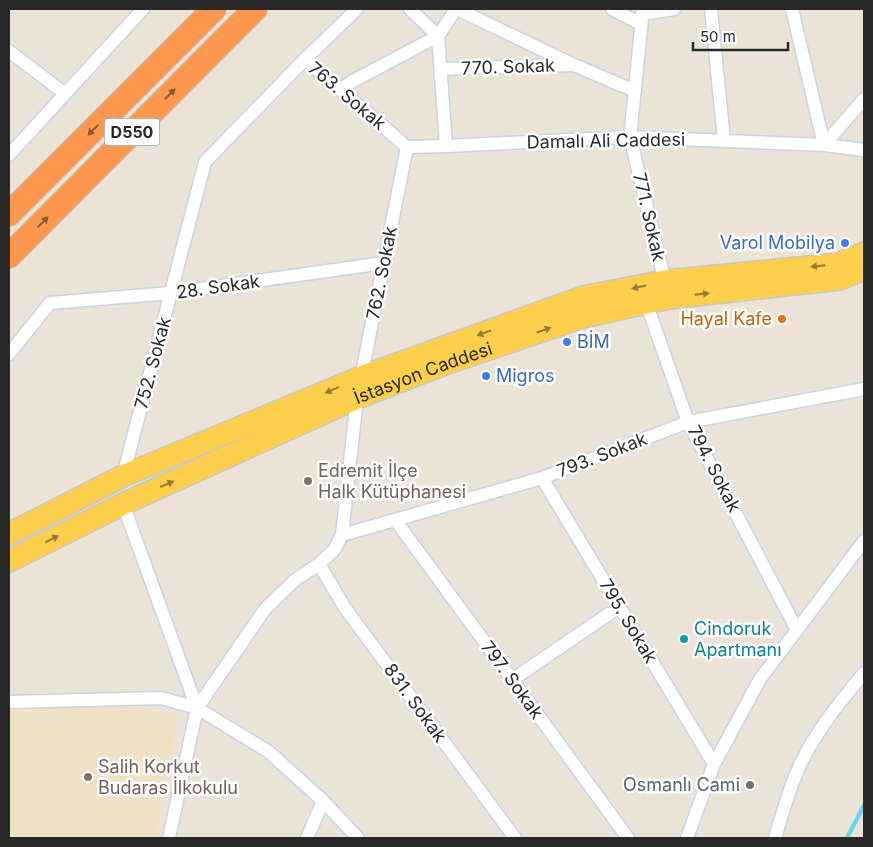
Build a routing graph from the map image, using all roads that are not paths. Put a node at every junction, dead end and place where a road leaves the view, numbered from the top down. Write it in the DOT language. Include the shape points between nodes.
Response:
graph roads {
  1 [pos="142,9"];
  2 [pos="214,9"];
  3 [pos="255,9"];
  4 [pos="357,9"];
  5 [pos="410,9"];
  6 [pos="456,9"];
  7 [pos="612,9"];
  8 [pos="674,9"];
  9 [pos="710,9"];
  10 [pos="792,9"];
  11 [pos="642,16"];
  12 [pos="438,36"];
  13 [pos="9,51"];
  14 [pos="306,59"];
  15 [pos="574,65"];
  16 [pos="441,69"];
  17 [pos="341,89"];
  18 [pos="635,91"];
  19 [pos="64,93"];
  20 [pos="864,99"];
  21 [pos="630,137"];
  22 [pos="724,141"];
  23 [pos="824,145"];
  24 [pos="446,146"];
  25 [pos="407,147"];
  26 [pos="864,150"];
  27 [pos="9,155"];
  28 [pos="205,162"];
  29 [pos="9,214"];
  30 [pos="864,253"];
  31 [pos="9,256"];
  32 [pos="384,263"];
  33 [pos="864,269"];
  34 [pos="667,289"];
  35 [pos="171,293"];
  36 [pos="646,302"];
  37 [pos="9,354"];
  38 [pos="361,377"];
  39 [pos="864,389"];
  40 [pos="357,398"];
  41 [pos="688,422"];
  42 [pos="123,476"];
  43 [pos="542,478"];
  44 [pos="123,504"];
  45 [pos="396,521"];
  46 [pos="9,534"];
  47 [pos="342,535"];
  48 [pos="864,542"];
  49 [pos="9,561"];
  50 [pos="319,564"];
  51 [pos="620,606"];
  52 [pos="797,630"];
  53 [pos="864,673"];
  54 [pos="512,680"];
  55 [pos="9,702"];
  56 [pos="197,708"];
  57 [pos="714,764"];
  58 [pos="323,801"];
  59 [pos="169,838"];
  60 [pos="307,838"];
  61 [pos="358,838"];
  62 [pos="515,838"];
  63 [pos="628,838"];
  64 [pos="688,838"];
  65 [pos="775,838"];
  1 -- 19 [label="street"];
  2 -- 29 [label="highway, one-way"];
  31 -- 3 [label="highway, D550, one-way"];
  4 -- 14 [label="street"];
  5 -- 12 [label="street"];
  6 -- 12 [label="street"];
  6 -- 15 [label="street, 770. Sokak"];
  7 -- 11 [label="street"];
  8 -- 11 [label="street"];
  9 -- 22 [label="street"];
  10 -- 23 [label="street"];
  11 -- 18 [label="street, 771. Sokak"];
  12 -- 16 [label="street"];
  12 -- 17 [label="street"];
  13 -- 19 [label="street"];
  14 -- 17 [label="street, 763. Sokak"];
  14 -- 28 [label="street, 763. Sokak"];
  15 -- 16 [label="street, 770. Sokak"];
  15 -- 18 [label="street, 770. Sokak"];
  16 -- 24 [label="street"];
  17 -- 25 [label="street, 763. Sokak"];
  18 -- 21 [label="street, 771. Sokak"];
  19 -- 27 [label="street"];
  20 -- 23 [label="street"];
  21 -- 22 [label="street, Damalı Ali Caddesi"];
  21 -- 24 [label="street, Damalı Ali Caddesi"];
  21 -- 34 [label="street, 771. Sokak"];
  22 -- 23 [label="street, Damalı Ali Caddesi"];
  23 -- 26 [label="street, Damalı Ali Caddesi"];
  24 -- 25 [label="street, Damalı Ali Caddesi"];
  25 -- 32 [label="street, 762. Sokak"];
  28 -- 35 [label="street, 752. Sokak"];
  30 -- 34 [label="main road, İstasyon Caddesi, one-way" via="838,264"];
  32 -- 35 [label="street, 28. Sokak"];
  32 -- 38 [label="street, 762. Sokak"];
  34 -- 33 [label="main road, İstasyon Caddesi, one-way" via="840,279"];
  34 -- 36 [label="main road, İstasyon Caddesi"];
  34 -- 38 [label="main road, İstasyon Caddesi, one-way" via="583,298"];
  35 -- 37 [label="street, 28. Sokak" via="50,303"];
  35 -- 42 [label="street, 752. Sokak"];
  40 -- 36 [label="main road, İstasyon Caddesi, one-way" via="583,317"];
  36 -- 41 [label="street, 794. Sokak"];
  38 -- 40 [label="street, 762. Sokak"];
  38 -- 42 [label="main road, İstasyon Caddesi, one-way"];
  39 -- 41 [label="street, 793. Sokak"];
  44 -- 40 [label="main road, İstasyon Caddesi, one-way"];
  40 -- 47 [label="street, 762. Sokak"];
  41 -- 43 [label="street, 793. Sokak"];
  41 -- 52 [label="street, 794. Sokak"];
  42 -- 46 [label="main road, İstasyon Caddesi"];
  43 -- 45 [label="street, 793. Sokak"];
  43 -- 51 [label="street, 795. Sokak"];
  49 -- 44 [label="main road, İstasyon Caddesi, one-way"];
  44 -- 56 [label="street"];
  45 -- 47 [label="street, 793. Sokak"];
  45 -- 54 [label="street, 797. Sokak"];
  47 -- 50 [label="street" via="334,550"];
  48 -- 52 [label="street"];
  50 -- 56 [label="street" via="295,580 265,609"];
  50 -- 62 [label="street, 831. Sokak" via="350,615"];
  51 -- 54 [label="street"];
  51 -- 57 [label="street, 795. Sokak"];
  52 -- 57 [label="street" via="760,678"];
  53 -- 65 [label="street" via="812,742 790,790"];
  54 -- 63 [label="street, 797. Sokak"];
  55 -- 56 [label="street" via="162,698"];
  56 -- 58 [label="street" via="269,752"];
  56 -- 59 [label="street"];
  57 -- 64 [label="street"];
  58 -- 60 [label="street"];
  58 -- 61 [label="street"];
}
